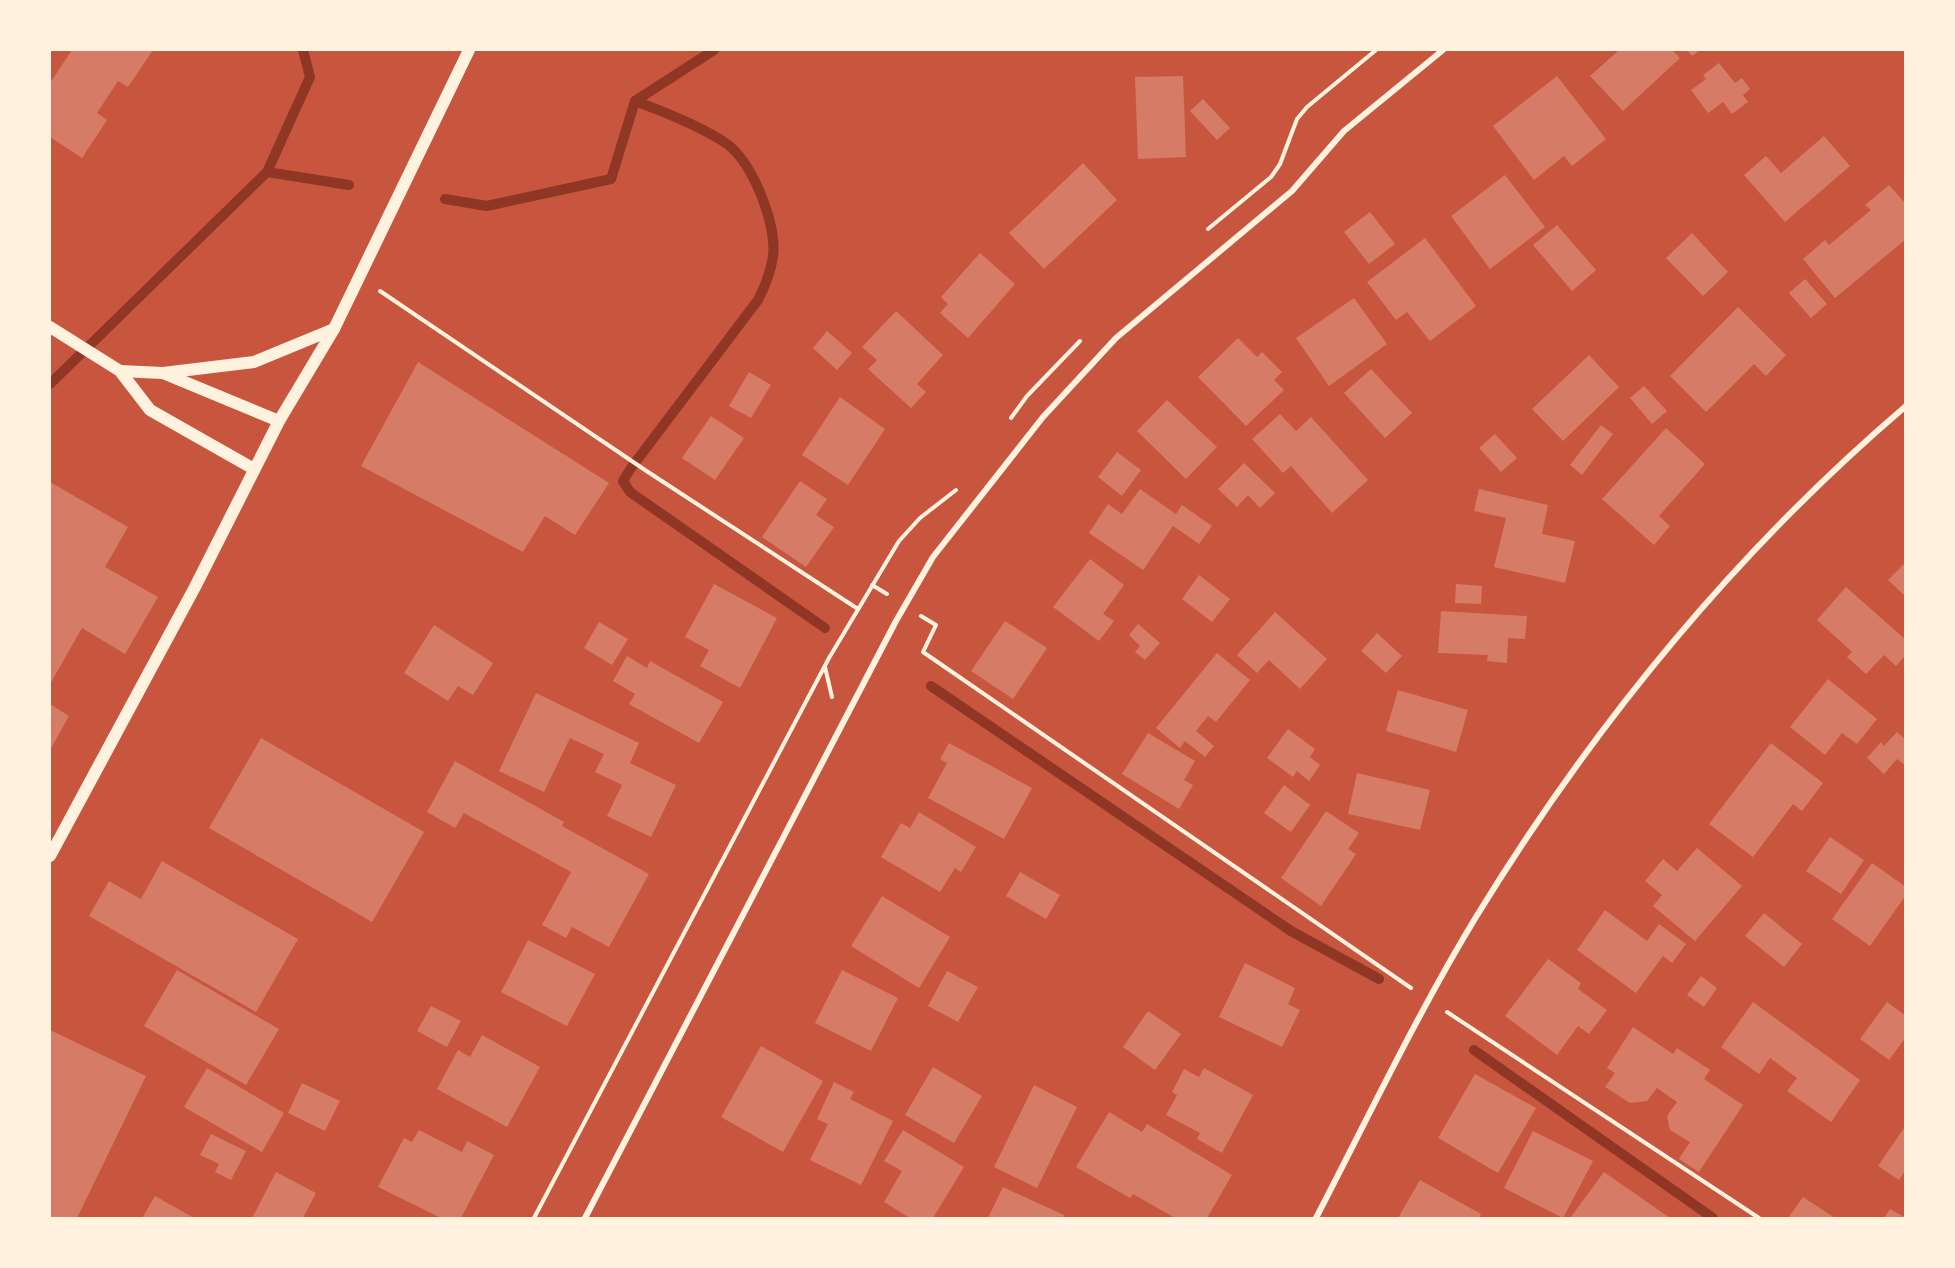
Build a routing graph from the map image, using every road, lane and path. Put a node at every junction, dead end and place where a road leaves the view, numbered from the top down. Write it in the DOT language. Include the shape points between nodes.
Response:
graph roads {
  1 [pos="469,50"];
  2 [pos="1443,50"];
  3 [pos="360,277"];
  4 [pos="53,329"];
  5 [pos="334,329"];
  6 [pos="120,371"];
  7 [pos="163,373"];
  8 [pos="1905,406"];
  9 [pos="279,421"];
  10 [pos="254,469"];
  11 [pos="873,585"];
  12 [pos="889,595"];
  13 [pos="858,609"];
  14 [pos="921,615"];
  15 [pos="50,856"];
  16 [pos="1429,1000"];
  17 [pos="585,1218"];
  18 [pos="1316,1218"];
  19 [pos="1760,1218"];
  1 -- 3 [label="main road"];
  2 -- 17 [label="street" via="1344,131 1292,191 1116,338 1044,417 933,557"];
  3 -- 5 [label="main road"];
  3 -- 13 [label="path"];
  4 -- 6 [label="main road"];
  5 -- 7 [label="main road" via="254,362"];
  5 -- 9 [label="main road"];
  6 -- 7 [label="main road"];
  6 -- 10 [label="main road" via="150,410"];
  7 -- 9 [label="main road"];
  8 -- 16 [label="street" via="1838,464 1732,572 1644,675 1556,794 1475,918"];
  9 -- 10 [label="main road"];
  10 -- 15 [label="main road"];
  11 -- 12 [label="path"];
  14 -- 16 [label="path" via="936,625 923,652"];
  16 -- 18 [label="street"];
  16 -- 19 [label="path"];
}
